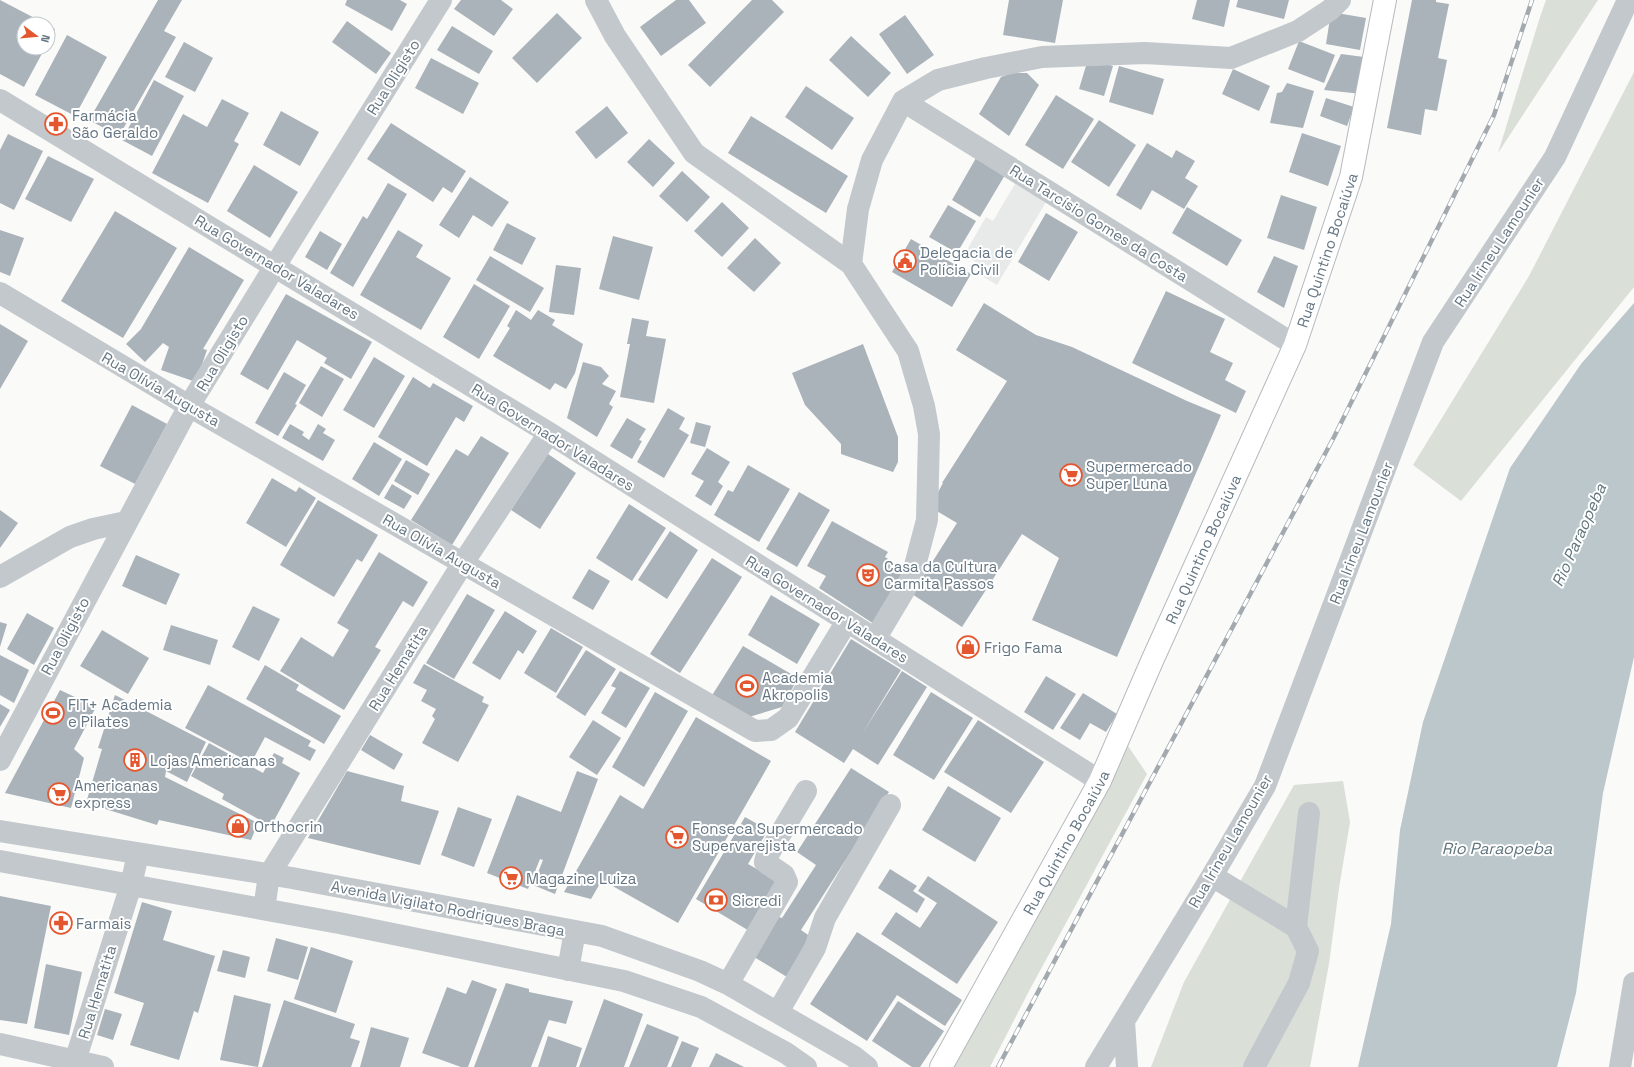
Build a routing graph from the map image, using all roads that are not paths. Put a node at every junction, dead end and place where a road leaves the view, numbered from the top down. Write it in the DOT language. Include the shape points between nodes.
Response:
graph roads {
  1 [pos="440,0"];
  2 [pos="596,0"];
  3 [pos="1340,0"];
  4 [pos="1385,0"];
  5 [pos="1628,0"];
  6 [pos="0,100"];
  7 [pos="904,101"];
  8 [pos="851,264"];
  9 [pos="274,266"];
  10 [pos="0,293"];
  11 [pos="1294,345"];
  12 [pos="190,406"];
  13 [pos="549,434"];
  14 [pos="126,522"];
  15 [pos="463,563"];
  16 [pos="0,577"];
  17 [pos="847,621"];
  18 [pos="875,639"];
  19 [pos="0,760"];
  20 [pos="1100,781"];
  21 [pos="806,791"];
  22 [pos="890,805"];
  23 [pos="1309,813"];
  24 [pos="0,831"];
  25 [pos="138,854"];
  26 [pos="0,861"];
  27 [pos="269,875"];
  28 [pos="1212,876"];
  29 [pos="131,885"];
  30 [pos="264,909"];
  31 [pos="1296,927"];
  32 [pos="576,931"];
  33 [pos="568,970"];
  34 [pos="1634,983"];
  35 [pos="728,984"];
  36 [pos="778,1012"];
  37 [pos="1124,1021"];
  38 [pos="0,1044"];
  39 [pos="76,1061"];
  40 [pos="102,1067"];
  41 [pos="806,1067"];
  42 [pos="867,1067"];
  43 [pos="941,1067"];
  44 [pos="1096,1067"];
  45 [pos="1127,1067"];
  46 [pos="1254,1067"];
  47 [pos="1620,1067"];
  1 -- 9 [label="street, Rua Oligisto"];
  2 -- 8 [label="street" via="615,36 694,153"];
  3 -- 7 [label="street" via="1330,10 1298,31 1231,58 1145,53 1042,57 938,80"];
  4 -- 11 [label="main road, Rua Quintino Bocaiúva" via="1351,177"];
  5 -- 28 [label="street, Rua Irineu Lamounier" via="1555,157 1433,342 1265,786"];
  6 -- 9 [label="street, Rua Governador Valadares"];
  7 -- 8 [label="street" via="872,160 858,209"];
  7 -- 11 [label="street, Rua Tarcísio Gomes da Costa"];
  8 -- 18 [label="street" via="908,351 924,406 929,434 927,520 912,576"];
  9 -- 12 [label="street, Rua Oligisto"];
  9 -- 13 [label="street, Rua Governador Valadares"];
  10 -- 12 [label="street, Rua Olívia Augusta"];
  11 -- 20 [label="main road, Rua Quintino Bocaiúva"];
  12 -- 14 [label="street, Rua Oligisto"];
  12 -- 15 [label="street, Rua Olívia Augusta"];
  13 -- 15 [label="street, Rua Hematita"];
  13 -- 17 [label="street, Rua Governador Valadares"];
  14 -- 16 [label="street" via="70,537"];
  14 -- 19 [label="street, Rua Oligisto"];
  15 -- 17 [label="street, Rua Olívia Augusta" via="755,731 771,730 788,718"];
  15 -- 27 [label="street, Rua Hematita"];
  17 -- 18 [label="street, Rua Governador Valadares"];
  18 -- 20 [label="street, Rua Governador Valadares"];
  20 -- 43 [label="main road, Rua Quintino Bocaiúva"];
  21 -- 35 [label="street" via="765,862 784,875 787,882"];
  22 -- 36 [label="street" via="825,918 815,948"];
  23 -- 31 [label="street"];
  24 -- 25 [label="street, Avenida Vigilato Rodrigues Braga"];
  25 -- 27 [label="street, Avenida Vigilato Rodrigues Braga"];
  25 -- 29 [label="street, Rua Hematita"];
  26 -- 29 [label="street"];
  27 -- 30 [label="street, Rua Hematita"];
  27 -- 32 [label="street, Avenida Vigilato Rodrigues Braga"];
  28 -- 31 [label="street"];
  28 -- 37 [label="street, Rua Irineu Lamounier"];
  29 -- 30 [label="street"];
  29 -- 39 [label="street, Rua Hematita"];
  30 -- 33 [label="street"];
  31 -- 46 [label="street" via="1308,951 1299,983"];
  32 -- 33 [label="street"];
  32 -- 35 [label="street, Avenida Vigilato Rodrigues Braga" via="602,936 700,971"];
  33 -- 41 [label="street" via="624,981 701,1007 786,1053"];
  34 -- 47 [label="street"];
  35 -- 36 [label="street, Avenida Vigilato Rodrigues Braga"];
  36 -- 42 [label="street, Avenida Vigilato Rodrigues Braga"];
  37 -- 44 [label="street, Rua Irineu Lamounier"];
  37 -- 45 [label="street"];
  38 -- 39 [label="street"];
  39 -- 40 [label="street"];
}
